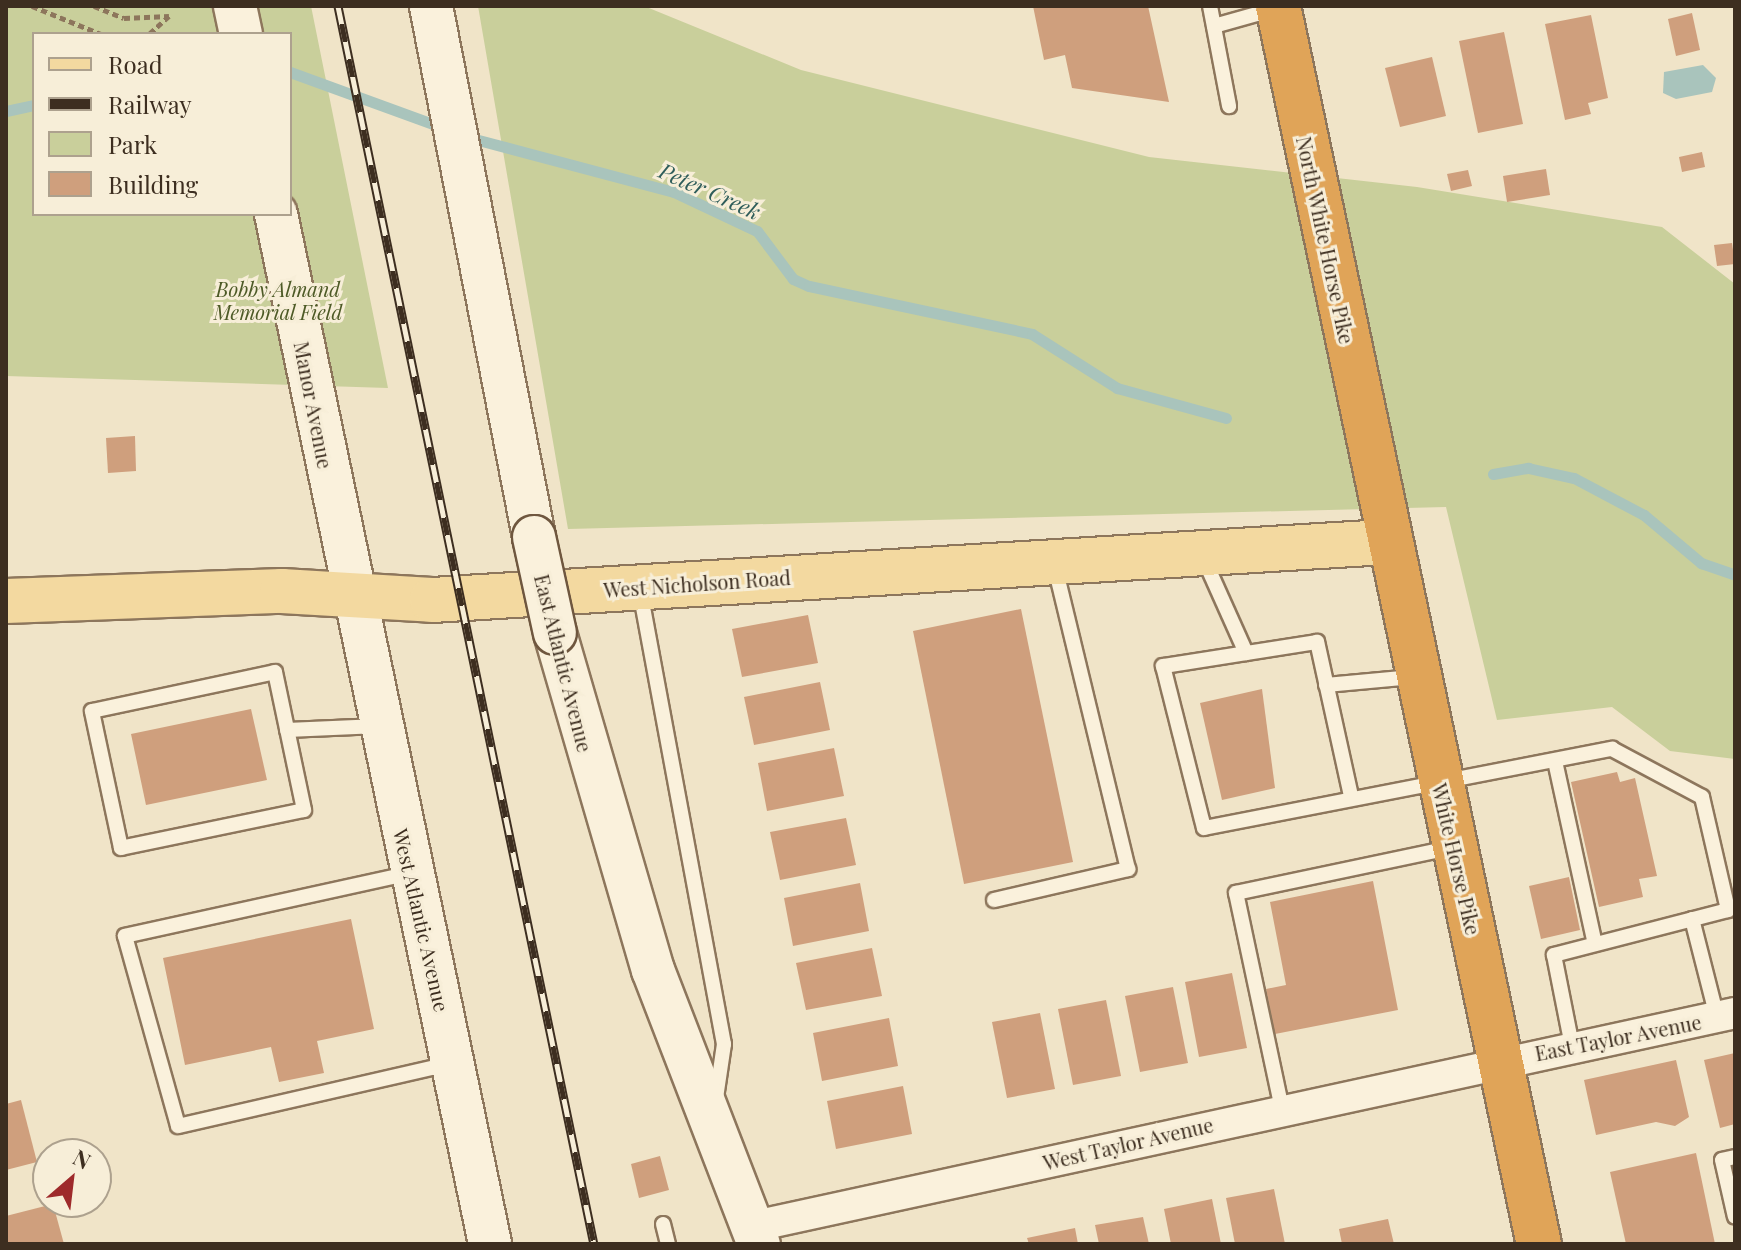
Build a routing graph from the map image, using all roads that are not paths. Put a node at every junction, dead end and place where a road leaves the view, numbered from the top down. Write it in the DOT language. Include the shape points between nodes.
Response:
graph roads {
  1 [pos="235,6"];
  2 [pos="431,6"];
  3 [pos="1210,6"];
  4 [pos="1281,7"];
  5 [pos="1214,26"];
  6 [pos="241,32"];
  7 [pos="1229,106"];
  8 [pos="276,216"];
  9 [pos="1373,474"];
  10 [pos="1387,542"];
  11 [pos="1201,552"];
  12 [pos="1053,560"];
  13 [pos="639,586"];
  14 [pos="352,596"];
  15 [pos="6,601"];
  16 [pos="1246,653"];
  17 [pos="1417,677"];
  18 [pos="1326,685"];
  19 [pos="379,726"];
  20 [pos="287,730"];
  21 [pos="1555,761"];
  22 [pos="1439,778"];
  23 [pos="1351,796"];
  24 [pos="1454,847"];
  25 [pos="411,873"];
  26 [pos="994,900"];
  27 [pos="1692,919"];
  28 [pos="1595,944"];
  29 [pos="1726,1015"];
  30 [pos="1572,1046"];
  31 [pos="1502,1060"];
  32 [pos="454,1062"];
  33 [pos="1282,1109"];
  34 [pos="713,1121"];
  35 [pos="1735,1157"];
  36 [pos="1735,1217"];
  37 [pos="663,1224"];
  38 [pos="757,1235"];
  39 [pos="490,1244"];
  40 [pos="668,1244"];
  41 [pos="1539,1244"];
  1 -- 6 [label="street"];
  2 -- 34 [label="street, East Atlantic Avenue, bridge" via="555,633 610,838"];
  3 -- 5 [label="lane"];
  4 -- 5 [label="lane"];
  4 -- 9 [label="highway, North White Horse Pike"];
  5 -- 7 [label="lane"];
  8 -- 14 [label="street, Manor Avenue"];
  9 -- 10 [label="highway, White Horse Pike"];
  10 -- 11 [label="main road, West Nicholson Road"];
  10 -- 17 [label="highway, White Horse Pike"];
  11 -- 12 [label="main road, West Nicholson Road"];
  11 -- 16 [label="lane"];
  12 -- 13 [label="main road, West Nicholson Road"];
  12 -- 26 [label="lane" via="1128,869"];
  13 -- 14 [label="main road, West Nicholson Road" via="432,600"];
  13 -- 34 [label="lane" via="724,1044"];
  14 -- 15 [label="main road, West Nicholson Road" via="282,591"];
  14 -- 19 [label="street, West Atlantic Avenue"];
  16 -- 18 [label="lane" via="1317,642"];
  16 -- 23 [label="lane" via="1163,666 1204,828"];
  17 -- 18 [label="lane"];
  17 -- 22 [label="highway, White Horse Pike"];
  18 -- 23 [label="lane"];
  19 -- 20 [label="lane"];
  19 -- 25 [label="street, West Atlantic Avenue"];
  20 -- 20 [label="lane" via="304,810 121,848 92,711 275,672"];
  21 -- 22 [label="lane"];
  21 -- 27 [label="lane" via="1612,749 1702,797 1728,910"];
  21 -- 28 [label="lane"];
  22 -- 23 [label="lane"];
  22 -- 24 [label="highway, White Horse Pike"];
  24 -- 31 [label="highway, White Horse Pike"];
  24 -- 33 [label="lane" via="1236,893"];
  25 -- 32 [label="street, West Atlantic Avenue"];
  25 -- 32 [label="lane" via="125,936 178,1126"];
  27 -- 28 [label="lane"];
  27 -- 29 [label="lane"];
  28 -- 30 [label="lane" via="1554,955"];
  29 -- 30 [label="street, East Taylor Avenue"];
  30 -- 31 [label="street, East Taylor Avenue"];
  31 -- 33 [label="street, West Taylor Avenue"];
  31 -- 41 [label="highway, White Horse Pike"];
  32 -- 39 [label="street, West Atlantic Avenue"];
  33 -- 38 [label="street, West Taylor Avenue"];
  34 -- 38 [label="street, East Atlantic Avenue"];
  35 -- 36 [label="lane" via="1722,1160"];
  37 -- 40 [label="lane"];
}
